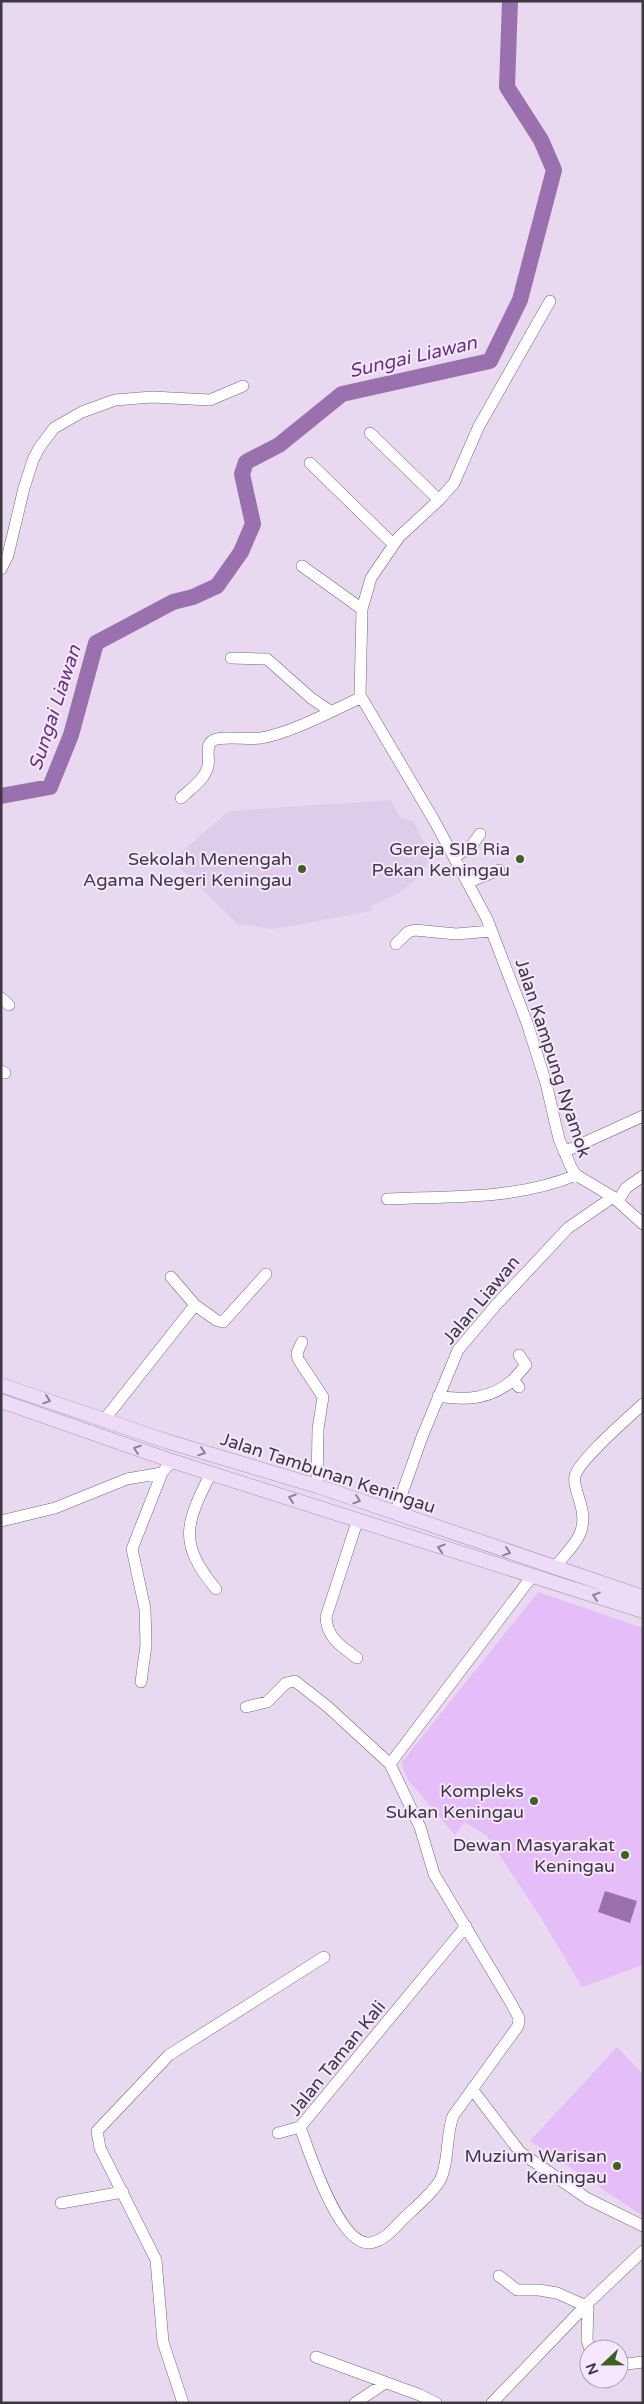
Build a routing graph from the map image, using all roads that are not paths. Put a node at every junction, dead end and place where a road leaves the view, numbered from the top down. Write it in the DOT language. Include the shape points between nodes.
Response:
graph roads {
  1 [pos="550,300"];
  2 [pos="243,386"];
  3 [pos="370,433"];
  4 [pos="310,463"];
  5 [pos="439,500"];
  6 [pos="393,544"];
  7 [pos="302,566"];
  8 [pos="1,569"];
  9 [pos="362,609"];
  10 [pos="231,658"];
  11 [pos="360,698"];
  12 [pos="330,711"];
  13 [pos="181,798"];
  14 [pos="480,834"];
  15 [pos="455,857"];
  16 [pos="499,870"];
  17 [pos="469,882"];
  18 [pos="491,931"];
  19 [pos="396,944"];
  20 [pos="643,1116"];
  21 [pos="564,1152"];
  22 [pos="576,1175"];
  23 [pos="643,1176"];
  24 [pos="387,1199"];
  25 [pos="616,1199"];
  26 [pos="643,1224"];
  27 [pos="266,1274"];
  28 [pos="171,1277"];
  29 [pos="195,1305"];
  30 [pos="302,1342"];
  31 [pos="519,1355"];
  32 [pos="1,1385"];
  33 [pos="438,1396"];
  34 [pos="1,1402"];
  35 [pos="643,1404"];
  36 [pos="104,1420"];
  37 [pos="172,1461"];
  38 [pos="211,1473"];
  39 [pos="162,1474"];
  40 [pos="317,1486"];
  41 [pos="395,1513"];
  42 [pos="358,1519"];
  43 [pos="1,1521"];
  44 [pos="554,1568"];
  45 [pos="533,1575"];
  46 [pos="216,1589"];
  47 [pos="643,1597"];
  48 [pos="643,1611"];
  49 [pos="357,1658"];
  50 [pos="141,1682"];
  51 [pos="246,1707"];
  52 [pos="390,1764"];
  53 [pos="466,1926"];
  54 [pos="324,1957"];
  55 [pos="472,2089"];
  56 [pos="300,2126"];
  57 [pos="278,2133"];
  58 [pos="123,2192"];
  59 [pos="61,2203"];
  60 [pos="643,2226"];
  61 [pos="643,2251"];
  62 [pos="499,2276"];
  63 [pos="587,2304"];
  64 [pos="587,2339"];
  65 [pos="316,2358"];
  66 [pos="643,2362"];
  67 [pos="629,2364"];
  68 [pos="385,2383"];
  69 [pos="183,2403"];
  70 [pos="355,2403"];
  71 [pos="436,2403"];
  72 [pos="492,2403"];
  1 -- 5 [label="street, Jalan Kampung Nyamok" via="479,426 458,477"];
  2 -- 8 [label="street" via="210,400 152,397 115,400 82,412 54,428 34,460 8,556"];
  3 -- 5 [label="street"];
  4 -- 6 [label="street"];
  5 -- 6 [label="street, Jalan Kampung Nyamok"];
  6 -- 9 [label="street, Jalan Kampung Nyamok" via="371,578"];
  7 -- 9 [label="street"];
  9 -- 11 [label="street, Jalan Kampung Nyamok"];
  10 -- 12 [label="street" via="267,659"];
  11 -- 12 [label="street"];
  11 -- 15 [label="street, Jalan Kampung Nyamok"];
  12 -- 13 [label="street" via="263,738 213,740 209,745 208,768"];
  14 -- 15 [label="street" via="472,845"];
  15 -- 17 [label="street, Jalan Kampung Nyamok"];
  16 -- 17 [label="street"];
  17 -- 18 [label="street, Jalan Kampung Nyamok"];
  18 -- 19 [label="street" via="456,934 415,930 408,932"];
  18 -- 21 [label="street, Jalan Kampung Nyamok" via="536,1051"];
  20 -- 21 [label="street"];
  21 -- 22 [label="street, Jalan Kampung Nyamok"];
  22 -- 24 [label="street" via="547,1186 514,1192"];
  22 -- 25 [label="street, Jalan Kampung Nyamok"];
  23 -- 25 [label="street, Jalan Liawan"];
  25 -- 26 [label="street, Jalan Kampung Nyamok"];
  25 -- 33 [label="street, Jalan Liawan" via="568,1228 485,1317 458,1350"];
  27 -- 29 [label="street" via="223,1322"];
  28 -- 29 [label="street"];
  29 -- 36 [label="street"];
  30 -- 40 [label="street" via="298,1359 323,1397 318,1429"];
  31 -- 33 [label="street" via="526,1365 516,1383 482,1397 459,1400"];
  32 -- 36 [label="main road, Jalan Tambunan Keningau, one-way"];
  33 -- 41 [label="street, Jalan Liawan"];
  37 -- 34 [label="main road, Jalan Tambunan Keningau, one-way"];
  35 -- 44 [label="street" via="580,1466 574,1482 583,1514 583,1531"];
  36 -- 40 [label="main road, Jalan Tambunan Keningau, one-way"];
  37 -- 38 [label="main road, Jalan Tambunan Keningau"];
  37 -- 39 [label="street"];
  42 -- 38 [label="main road, Jalan Tambunan Keningau, one-way"];
  38 -- 46 [label="street" via="193,1510 189,1527 195,1560"];
  39 -- 43 [label="street" via="127,1479 55,1508"];
  39 -- 50 [label="street" via="132,1549 145,1609 146,1645"];
  40 -- 41 [label="main road, Jalan Tambunan Keningau, one-way"];
  41 -- 44 [label="main road, Jalan Tambunan Keningau, one-way"];
  45 -- 42 [label="main road, Jalan Tambunan Keningau, one-way" via="414,1540"];
  42 -- 49 [label="street" via="326,1617 330,1636"];
  44 -- 47 [label="main road, Jalan Tambunan Keningau"];
  48 -- 45 [label="main road, Jalan Tambunan Keningau, one-way"];
  45 -- 52 [label="street"];
  51 -- 52 [label="street" via="267,1702 286,1683 295,1681"];
  52 -- 53 [label="street" via="420,1827 434,1874"];
  53 -- 55 [label="street, Jalan Taman Kali" via="519,2022"];
  53 -- 56 [label="street, Jalan Taman Kali"];
  54 -- 58 [label="street" via="169,2055 99,2128 96,2136 100,2148"];
  55 -- 56 [label="street, Jalan Taman Kali" via="449,2126 440,2180 385,2236 369,2243 355,2238 340,2220"];
  55 -- 60 [label="street" via="520,2152 588,2199"];
  56 -- 57 [label="street"];
  58 -- 59 [label="street"];
  58 -- 69 [label="street" via="156,2260 163,2342"];
  61 -- 63 [label="street"];
  62 -- 63 [label="street" via="517,2290 556,2293"];
  63 -- 64 [label="street"];
  63 -- 72 [label="street"];
  65 -- 68 [label="street"];
  66 -- 67 [label="street"];
  68 -- 70 [label="street"];
  68 -- 71 [label="street"];
}
